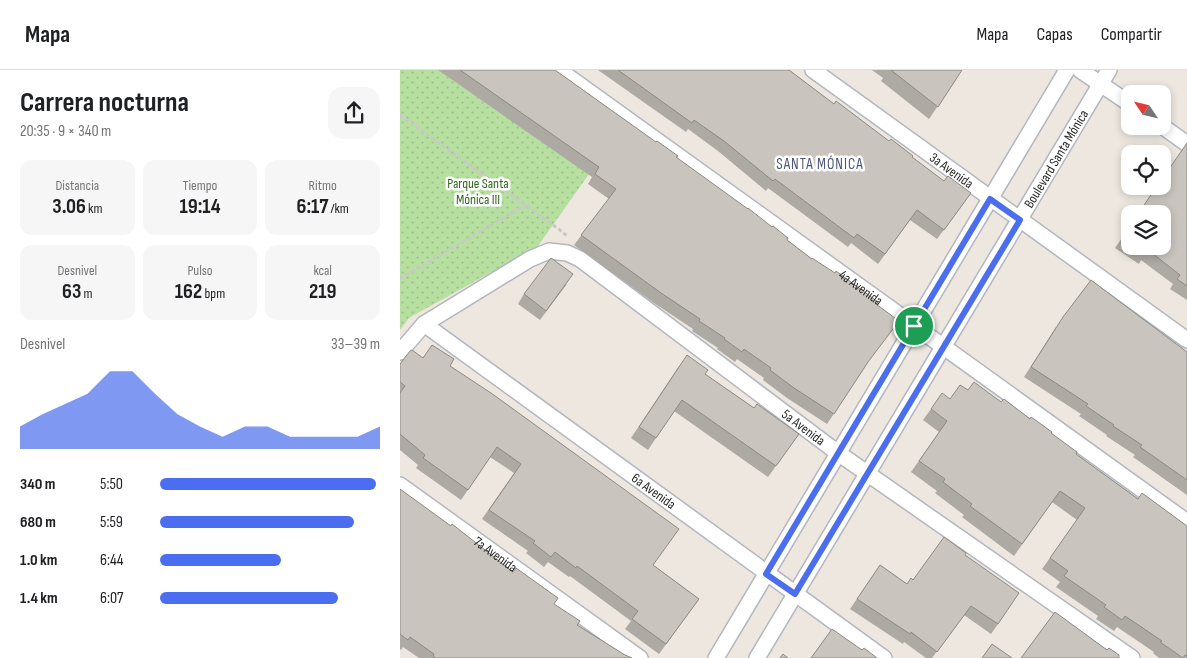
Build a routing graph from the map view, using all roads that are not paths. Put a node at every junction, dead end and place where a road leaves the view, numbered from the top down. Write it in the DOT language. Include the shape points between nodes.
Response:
graph roads {
  1 [pos="559,70"];
  2 [pos="813,70"];
  3 [pos="1067,70"];
  4 [pos="1080,70"];
  5 [pos="1105,76"];
  6 [pos="1121,94"];
  7 [pos="1171,132"];
  8 [pos="1187,144"];
  9 [pos="990,199"];
  10 [pos="1020,220"];
  11 [pos="424,324"];
  12 [pos="914,326"];
  13 [pos="1187,340"];
  14 [pos="943,347"];
  15 [pos="400,352"];
  16 [pos="838,453"];
  17 [pos="868,474"];
  18 [pos="400,485"];
  19 [pos="1187,522"];
  20 [pos="766,574"];
  21 [pos="795,594"];
  22 [pos="640,658"];
  23 [pos="716,658"];
  24 [pos="757,658"];
  25 [pos="884,658"];
  26 [pos="1132,658"];
  1 -- 12 [label="street, 4a Avenida"];
  2 -- 9 [label="street, 3a Avenida"];
  3 -- 9 [label="street"];
  4 -- 5 [label="street"];
  5 -- 6 [label="street"];
  5 -- 10 [label="street, Boulevard Santa Mónica"];
  7 -- 8 [label="street"];
  9 -- 10 [label="street, 3a Avenida"];
  9 -- 12 [label="street"];
  10 -- 13 [label="street, 3a Avenida"];
  10 -- 14 [label="street, Boulevard Santa Mónica"];
  11 -- 15 [label="street"];
  11 -- 16 [label="street, 5a Avenida" via="530,259 549,251 567,253 580,259"];
  11 -- 20 [label="street, 6a Avenida"];
  12 -- 14 [label="street, 4a Avenida"];
  12 -- 16 [label="street"];
  14 -- 17 [label="street, Boulevard Santa Mónica"];
  14 -- 19 [label="street, 4a Avenida"];
  16 -- 17 [label="street, 5a Avenida"];
  16 -- 20 [label="street"];
  17 -- 21 [label="street, Boulevard Santa Mónica"];
  17 -- 26 [label="street, 5a Avenida"];
  18 -- 22 [label="street, 7a Avenida"];
  20 -- 21 [label="street, 6a Avenida"];
  20 -- 23 [label="street"];
  21 -- 24 [label="street, Boulevard Santa Mónica"];
  21 -- 25 [label="street, 6a Avenida"];
}
